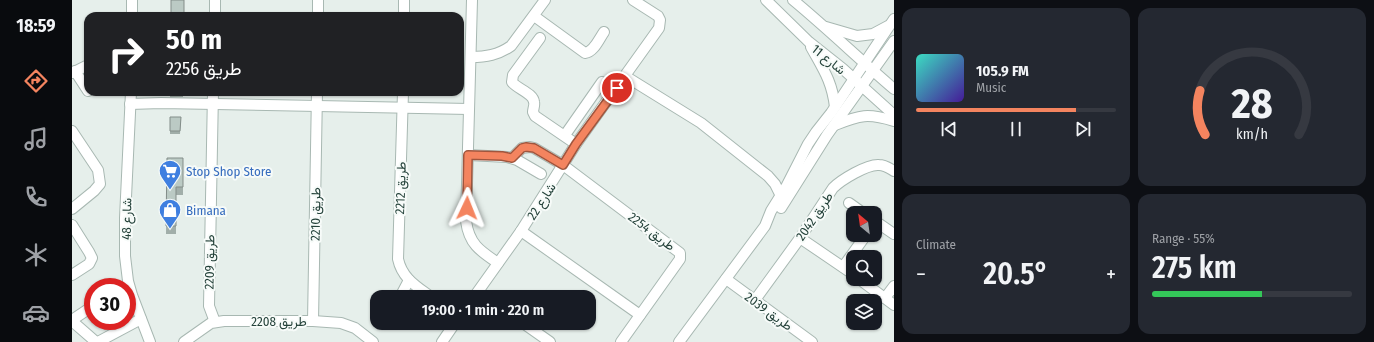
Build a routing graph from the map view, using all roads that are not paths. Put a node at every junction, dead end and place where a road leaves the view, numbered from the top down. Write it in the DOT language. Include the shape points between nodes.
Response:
graph roads {
  1 [pos="132,0"];
  2 [pos="215,0"];
  3 [pos="318,0"];
  4 [pos="404,0"];
  5 [pos="472,0"];
  6 [pos="545,0"];
  7 [pos="633,0"];
  8 [pos="766,0"];
  9 [pos="793,0"];
  10 [pos="132,12"];
  11 [pos="215,12"];
  12 [pos="318,12"];
  13 [pos="404,12"];
  14 [pos="534,16"];
  15 [pos="892,22"];
  16 [pos="825,27"];
  17 [pos="604,32"];
  18 [pos="540,38"];
  19 [pos="894,41"];
  20 [pos="809,42"];
  21 [pos="470,57"];
  22 [pos="864,64"];
  23 [pos="84,66"];
  24 [pos="73,72"];
  25 [pos="873,72"];
  26 [pos="625,76"];
  27 [pos="854,79"];
  28 [pos="602,82"];
  29 [pos="84,86"];
  30 [pos="862,86"];
  31 [pos="894,89"];
  32 [pos="131,96"];
  33 [pos="213,96"];
  34 [pos="317,96"];
  35 [pos="403,96"];
  36 [pos="588,102"];
  37 [pos="130,104"];
  38 [pos="213,104"];
  39 [pos="316,107"];
  40 [pos="835,107"];
  41 [pos="403,108"];
  42 [pos="469,109"];
  43 [pos="600,111"];
  44 [pos="894,115"];
  45 [pos="894,121"];
  46 [pos="835,125"];
  47 [pos="72,131"];
  48 [pos="565,135"];
  49 [pos="76,144"];
  50 [pos="576,144"];
  51 [pos="468,155"];
  52 [pos="512,158"];
  53 [pos="563,165"];
  54 [pos="894,171"];
  55 [pos="542,174"];
  56 [pos="793,175"];
  57 [pos="768,176"];
  58 [pos="781,196"];
  59 [pos="849,203"];
  60 [pos="854,206"];
  61 [pos="72,209"];
  62 [pos="72,225"];
  63 [pos="765,226"];
  64 [pos="882,226"];
  65 [pos="521,231"];
  66 [pos="894,234"];
  67 [pos="800,238"];
  68 [pos="861,242"];
  69 [pos="498,263"];
  70 [pos="843,267"];
  71 [pos="846,269"];
  72 [pos="72,276"];
  73 [pos="124,278"];
  74 [pos="726,279"];
  75 [pos="409,280"];
  76 [pos="869,286"];
  77 [pos="894,286"];
  78 [pos="404,290"];
  79 [pos="422,290"];
  80 [pos="482,290"];
  81 [pos="885,298"];
  82 [pos="755,300"];
  83 [pos="894,305"];
  84 [pos="136,310"];
  85 [pos="84,313"];
  86 [pos="640,315"];
  87 [pos="140,319"];
  88 [pos="313,321"];
  89 [pos="73,322"];
  90 [pos="215,322"];
  91 [pos="450,330"];
  92 [pos="533,330"];
  93 [pos="147,341"];
  94 [pos="97,342"];
  95 [pos="184,342"];
  96 [pos="373,342"];
  97 [pos="442,342"];
  98 [pos="550,342"];
  99 [pos="621,342"];
  100 [pos="679,342"];
  101 [pos="812,342"];
  1 -- 10 [label="street"];
  2 -- 11 [label="street"];
  3 -- 12 [label="street"];
  4 -- 13 [label="street"];
  5 -- 21 [label="street"];
  6 -- 14 [label="street"];
  7 -- 26 [label="street, شارع 22" via="658,16 660,24"];
  8 -- 20 [label="street, شارع 11"];
  9 -- 16 [label="street, شارع 11"];
  14 -- 17 [label="street" via="585,53 592,50"];
  14 -- 21 [label="street" via="518,39 504,52 486,57"];
  15 -- 16 [label="street" via="873,34 857,36"];
  15 -- 22 [label="street"];
  16 -- 22 [label="street, شارع 11"];
  18 -- 48 [label="street" via="513,75 512,82 533,98 535,116"];
  19 -- 25 [label="street"];
  20 -- 27 [label="street, شارع 11"];
  20 -- 40 [label="street" via="826,73"];
  21 -- 42 [label="street"];
  22 -- 25 [label="street, شارع 11"];
  22 -- 27 [label="street"];
  23 -- 24 [label="street"];
  24 -- 29 [label="street"];
  25 -- 30 [label="street"];
  25 -- 31 [label="street, شارع 11"];
  26 -- 43 [label="street, شارع 22"];
  26 -- 57 [label="street" via="700,123"];
  27 -- 30 [label="street, شارع 11"];
  27 -- 40 [label="street"];
  28 -- 36 [label="street"];
  30 -- 44 [label="street, شارع 11"];
  30 -- 46 [label="street"];
  32 -- 37 [label="street, شارع 48"];
  33 -- 38 [label="street, طريق 2209"];
  34 -- 39 [label="street, طريق 2210"];
  35 -- 41 [label="street, طريق 2212"];
  36 -- 43 [label="street"];
  36 -- 48 [label="street"];
  37 -- 38 [label="street"];
  37 -- 73 [label="street, شارع 48"];
  38 -- 39 [label="street"];
  38 -- 90 [label="street, طريق 2209" via="209,306"];
  39 -- 41 [label="street"];
  39 -- 88 [label="street, طريق 2210"];
  40 -- 56 [label="street" via="808,144"];
  41 -- 42 [label="street"];
  41 -- 75 [label="street, طريق 2212" via="398,259"];
  42 -- 51 [label="street"];
  43 -- 50 [label="street, شارع 22"];
  45 -- 46 [label="street" via="866,115"];
  46 -- 63 [label="street" via="779,211"];
  47 -- 49 [label="street"];
  48 -- 50 [label="street"];
  49 -- 61 [label="street" via="98,170 100,184"];
  50 -- 53 [label="street, شارع 22"];
  51 -- 52 [label="street"];
  51 -- 69 [label="street" via="468,230 476,246"];
  52 -- 53 [label="street" via="522,148 530,147"];
  52 -- 55 [label="street"];
  53 -- 65 [label="street, شارع 22"];
  53 -- 86 [label="street, طريق 2254" via="680,253 680,259"];
  54 -- 67 [label="street, طريق 2042" via="885,166 871,166 840,182 833,188"];
  56 -- 57 [label="street" via="778,178"];
  56 -- 58 [label="street"];
  57 -- 58 [label="street"];
  58 -- 63 [label="street"];
  59 -- 60 [label="street"];
  62 -- 72 [label="street" via="92,258 89,264"];
  63 -- 74 [label="street"];
  64 -- 66 [label="street"];
  65 -- 69 [label="street, شارع 22"];
  65 -- 86 [label="street"];
  67 -- 70 [label="street"];
  67 -- 82 [label="street, طريق 2042"];
  68 -- 70 [label="street"];
  69 -- 80 [label="street, شارع 22"];
  70 -- 71 [label="street"];
  74 -- 82 [label="street, طريق 2039"];
  74 -- 100 [label="street"];
  75 -- 78 [label="street"];
  75 -- 79 [label="street, طريق 2212"];
  76 -- 81 [label="street"];
  77 -- 81 [label="street"];
  81 -- 83 [label="street"];
  82 -- 101 [label="street, طريق 2039"];
  84 -- 87 [label="street, شارع 48"];
  85 -- 89 [label="street"];
  86 -- 99 [label="street, طريق 2254"];
  87 -- 93 [label="street, شارع 48"];
  87 -- 94 [label="street"];
  88 -- 90 [label="street, طريق 2208"];
  88 -- 96 [label="street, طريق 2208" via="348,325"];
  89 -- 94 [label="street"];
  90 -- 95 [label="street"];
  91 -- 97 [label="street"];
  92 -- 98 [label="street"];
}
